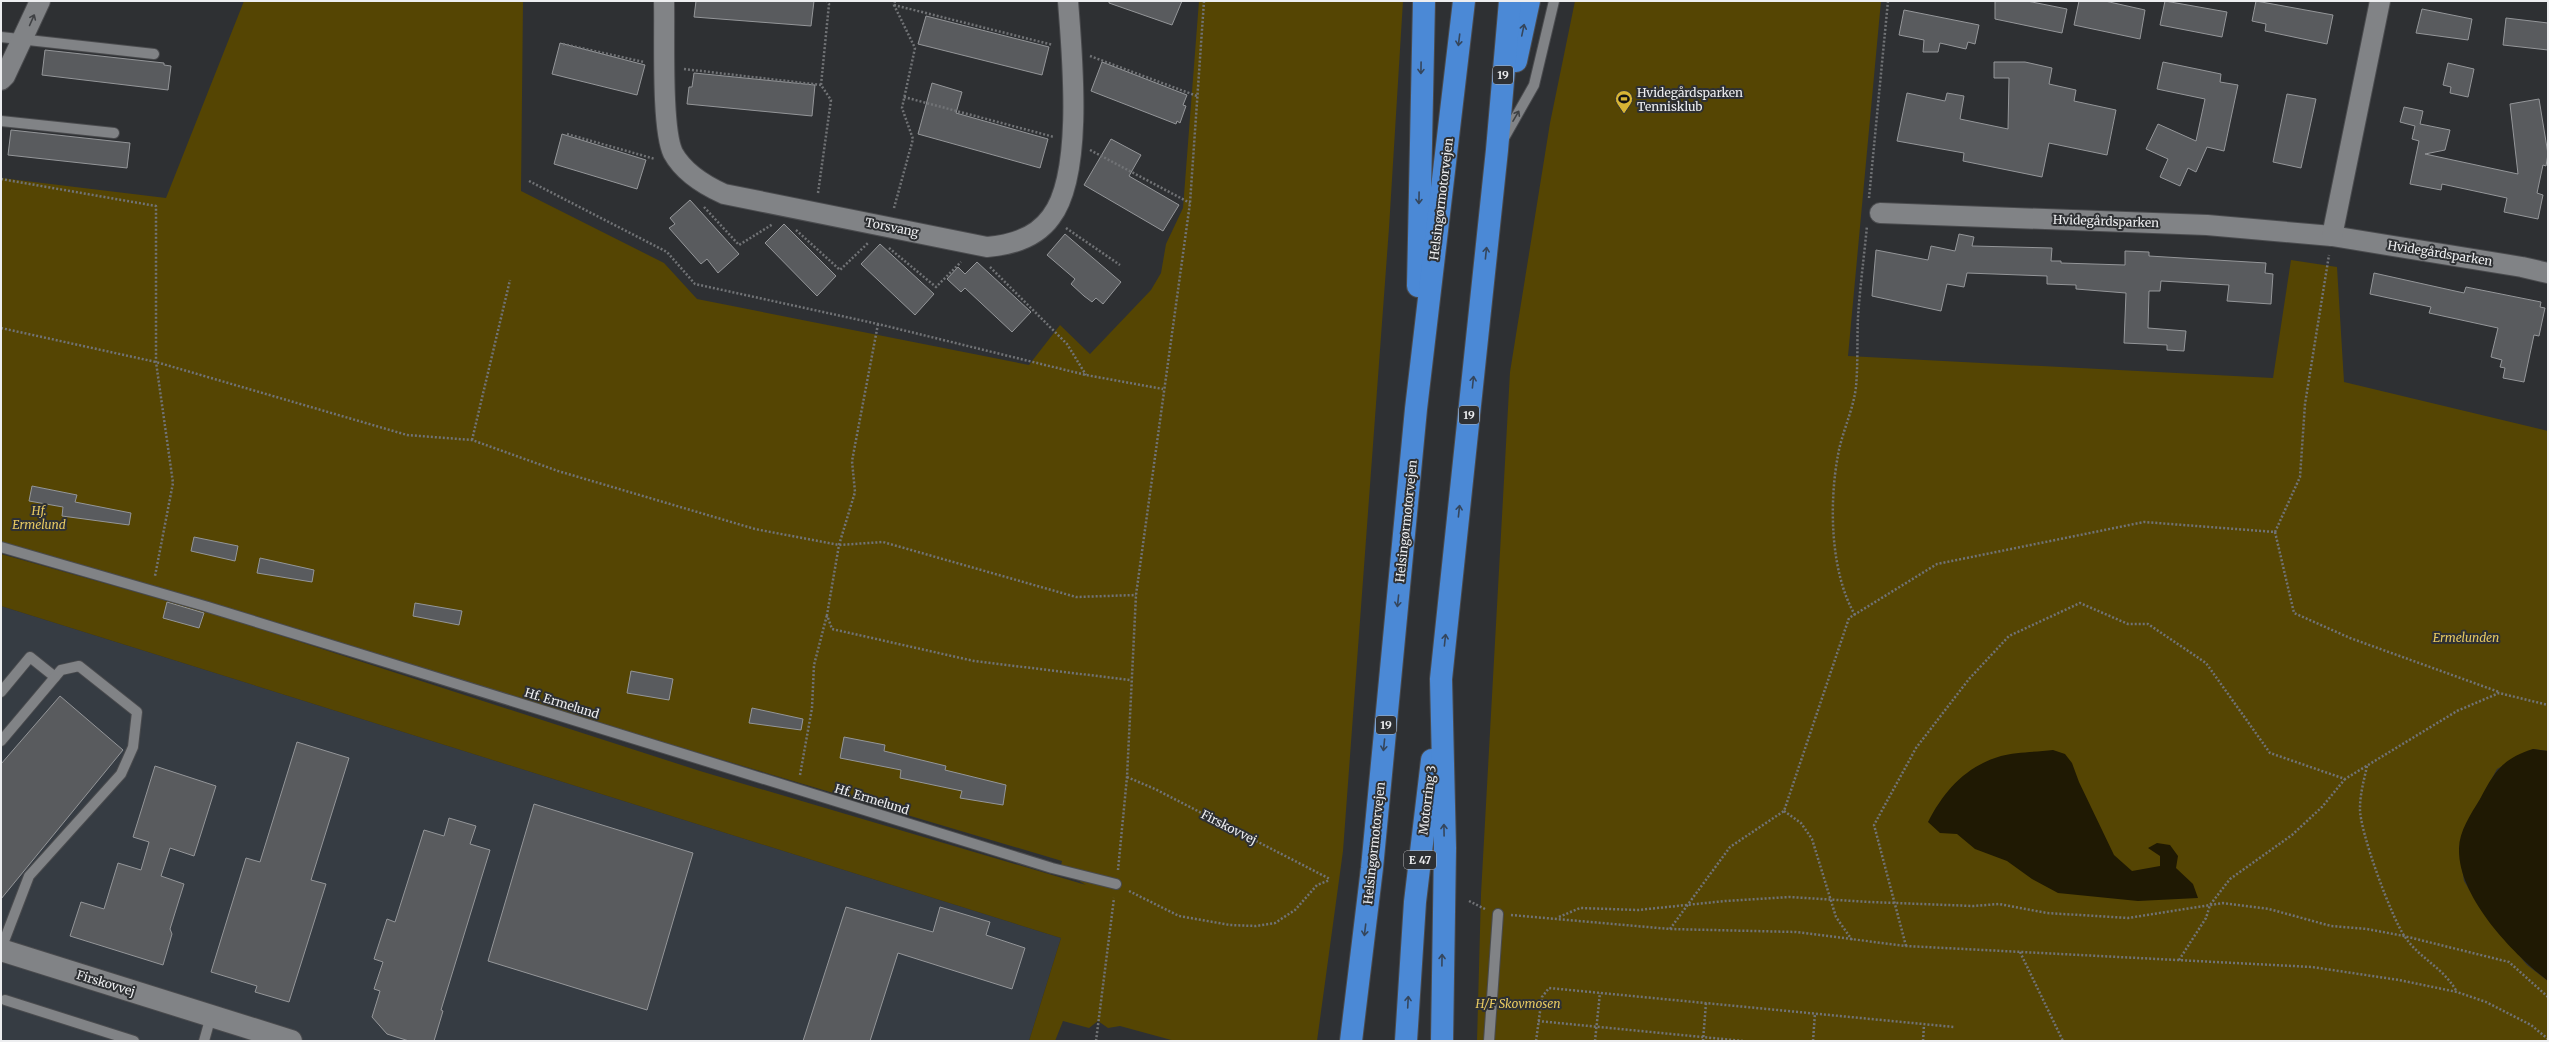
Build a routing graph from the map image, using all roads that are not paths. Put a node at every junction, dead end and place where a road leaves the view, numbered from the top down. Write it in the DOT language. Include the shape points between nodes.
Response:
graph roads {
  1 [pos="40,1"];
  2 [pos="664,1"];
  3 [pos="1068,1"];
  4 [pos="1424,1"];
  5 [pos="1464,1"];
  6 [pos="1510,1"];
  7 [pos="1529,1"];
  8 [pos="1554,1"];
  9 [pos="2380,1"];
  10 [pos="1,37"];
  11 [pos="23,40"];
  12 [pos="154,54"];
  13 [pos="1,80"];
  14 [pos="1,121"];
  15 [pos="114,134"];
  16 [pos="1497,150"];
  17 [pos="1872,213"];
  18 [pos="2332,236"];
  19 [pos="2548,273"];
  20 [pos="1416,409"];
  21 [pos="1,547"];
  22 [pos="55,677"];
  23 [pos="1441,679"];
  24 [pos="1,692"];
  25 [pos="1,741"];
  26 [pos="1116,884"];
  27 [pos="1498,914"];
  28 [pos="1,950"];
  29 [pos="5,1000"];
  30 [pos="211,1016"];
  31 [pos="134,1041"];
  32 [pos="204,1041"];
  33 [pos="291,1041"];
  34 [pos="1351,1041"];
  35 [pos="1406,1041"];
  36 [pos="1442,1041"];
  37 [pos="1489,1041"];
  11 -- 1 [label="street, one-way"];
  2 -- 3 [label="street, Torsvang" via="667,128 673,152 702,184 724,194 784,212 815,212 882,229 987,247 1010,245 1032,235 1051,217 1062,197 1072,141 1072,50"];
  4 -- 20 [label="highway, one-way"];
  5 -- 20 [label="highway, Helsingørmotorvejen / 19, one-way"];
  6 -- 16 [label="highway, 19"];
  16 -- 7 [label="highway, one-way"];
  16 -- 8 [label="lane, one-way" via="1534,85"];
  9 -- 18 [label="street"];
  10 -- 11 [label="lane"];
  11 -- 12 [label="lane"];
  11 -- 13 [label="street"];
  14 -- 15 [label="lane"];
  23 -- 16 [label="highway, 19, one-way"];
  17 -- 18 [label="street, Hvidegårdsparken" via="2207,225"];
  18 -- 19 [label="street, Hvidegårdsparken"];
  20 -- 34 [label="highway, Helsingørmotorvejen / 19, one-way" via="1372,868"];
  21 -- 26 [label="lane, Hf. Ermelund" via="152,591 1052,868"];
  22 -- 24 [label="lane" via="30,657"];
  22 -- 25 [label="lane"];
  22 -- 28 [label="lane" via="62,670 79,666 138,712 133,747 122,774 29,876"];
  35 -- 23 [label="highway, Motorring 3 / E 47, one-way" via="1414,902"];
  36 -- 23 [label="highway, 19, one-way" via="1444,848"];
  27 -- 37 [label="lane"];
  28 -- 30 [label="street, Firskovvej"];
  29 -- 31 [label="lane"];
  30 -- 32 [label="lane"];
  30 -- 33 [label="street, Firskovvej"];
}
